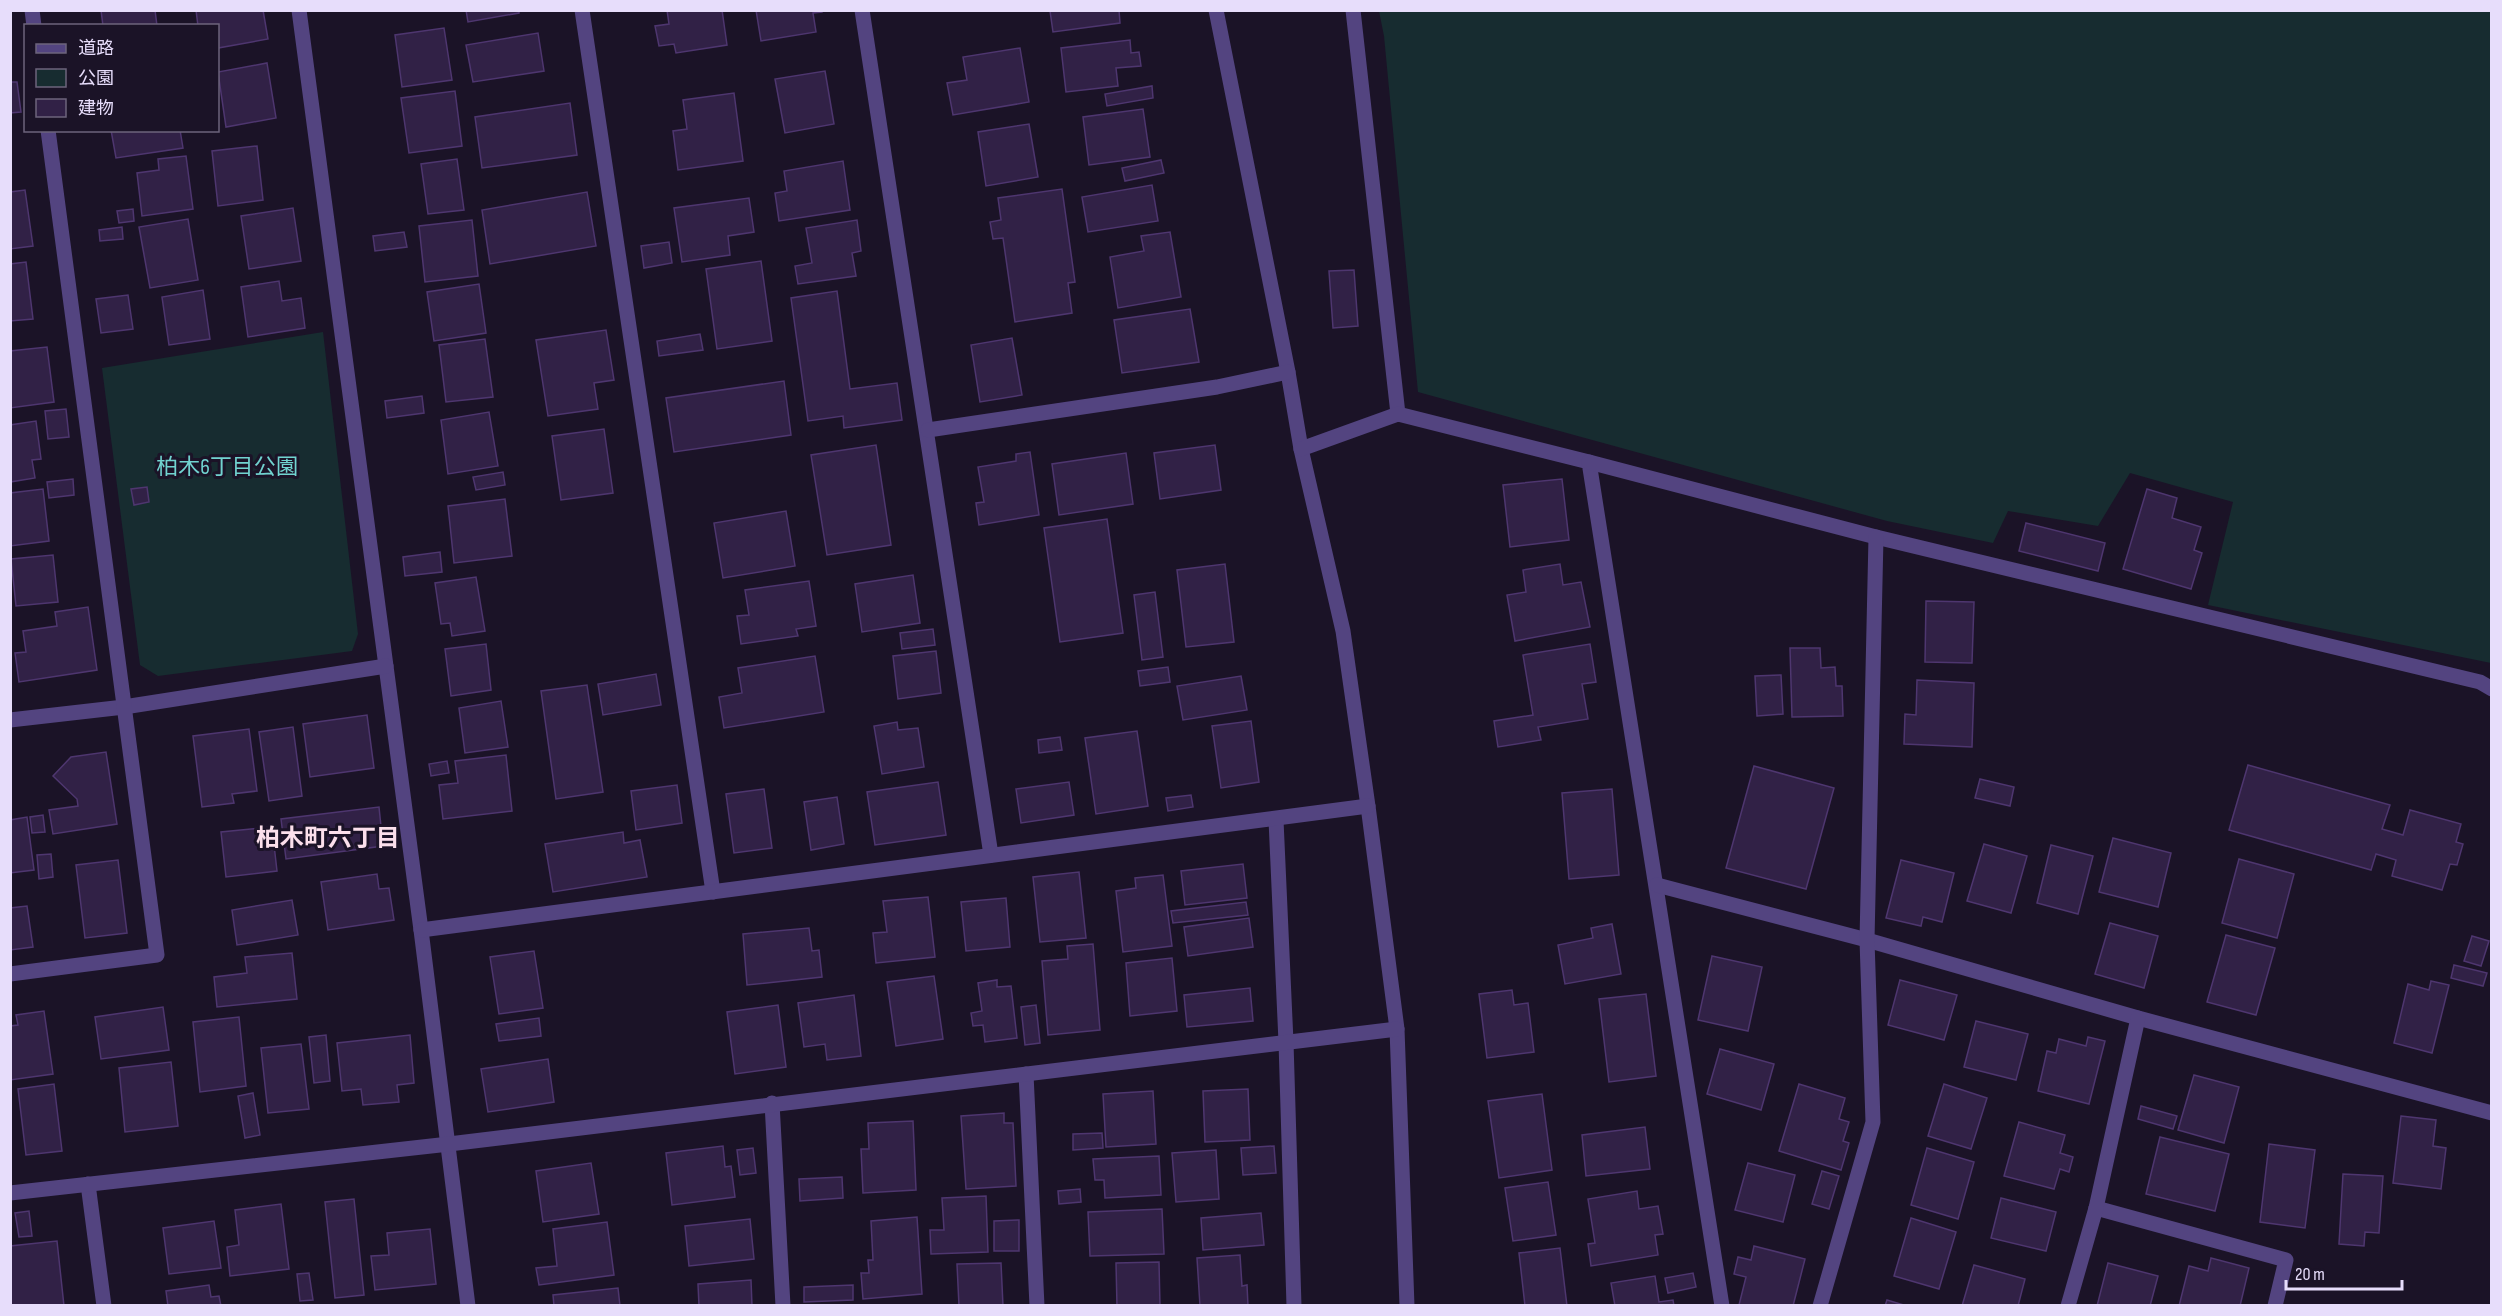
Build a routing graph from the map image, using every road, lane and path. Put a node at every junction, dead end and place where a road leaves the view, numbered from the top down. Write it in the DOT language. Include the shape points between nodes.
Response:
graph roads {
  1 [pos="299,10"];
  2 [pos="582,10"];
  3 [pos="862,10"];
  4 [pos="1216,10"];
  5 [pos="1353,10"];
  6 [pos="48,132"];
  7 [pos="1288,372"];
  8 [pos="1398,414"];
  9 [pos="928,430"];
  10 [pos="1301,449"];
  11 [pos="1589,462"];
  12 [pos="1876,537"];
  13 [pos="386,666"];
  14 [pos="2492,689"];
  15 [pos="124,707"];
  16 [pos="10,720"];
  17 [pos="1368,806"];
  18 [pos="1276,820"];
  19 [pos="991,855"];
  20 [pos="1657,885"];
  21 [pos="712,892"];
  22 [pos="422,930"];
  23 [pos="1867,940"];
  24 [pos="10,974"];
  25 [pos="2138,1018"];
  26 [pos="1397,1029"];
  27 [pos="1286,1042"];
  28 [pos="1026,1074"];
  29 [pos="772,1103"];
  30 [pos="2492,1113"];
  31 [pos="449,1144"];
  32 [pos="88,1184"];
  33 [pos="10,1193"];
  34 [pos="2096,1208"];
  35 [pos="104,1305"];
  36 [pos="468,1305"];
  37 [pos="783,1305"];
  38 [pos="1037,1305"];
  39 [pos="1294,1305"];
  40 [pos="1407,1305"];
  41 [pos="1722,1305"];
  42 [pos="1820,1305"];
  43 [pos="2068,1305"];
  44 [pos="2275,1305"];
  1 -- 13 [label="street"];
  2 -- 21 [label="street"];
  3 -- 9 [label="street"];
  4 -- 7 [label="street"];
  5 -- 8 [label="street"];
  6 -- 15 [label="street"];
  7 -- 9 [label="street" via="1217,387"];
  7 -- 10 [label="street"];
  8 -- 10 [label="street"];
  8 -- 11 [label="street"];
  9 -- 19 [label="street"];
  10 -- 17 [label="street" via="1342,631"];
  11 -- 12 [label="street"];
  11 -- 20 [label="street"];
  12 -- 14 [label="street" via="2480,682"];
  12 -- 23 [label="street"];
  13 -- 15 [label="street"];
  13 -- 22 [label="street"];
  15 -- 16 [label="street"];
  15 -- 24 [label="street" via="157,955"];
  17 -- 18 [label="street"];
  17 -- 26 [label="street"];
  18 -- 19 [label="street"];
  18 -- 27 [label="street"];
  19 -- 21 [label="street"];
  20 -- 23 [label="street"];
  20 -- 41 [label="street"];
  21 -- 22 [label="street"];
  22 -- 31 [label="street"];
  23 -- 25 [label="street"];
  23 -- 42 [label="street" via="1873,1122"];
  25 -- 30 [label="street"];
  25 -- 34 [label="street"];
  26 -- 27 [label="street"];
  26 -- 40 [label="street"];
  27 -- 28 [label="street"];
  27 -- 39 [label="street"];
  28 -- 29 [label="street"];
  28 -- 38 [label="street"];
  29 -- 31 [label="street"];
  29 -- 37 [label="street"];
  31 -- 32 [label="street"];
  31 -- 36 [label="street"];
  32 -- 33 [label="street"];
  32 -- 35 [label="street"];
  34 -- 43 [label="street"];
  34 -- 44 [label="street" via="2286,1260"];
}
